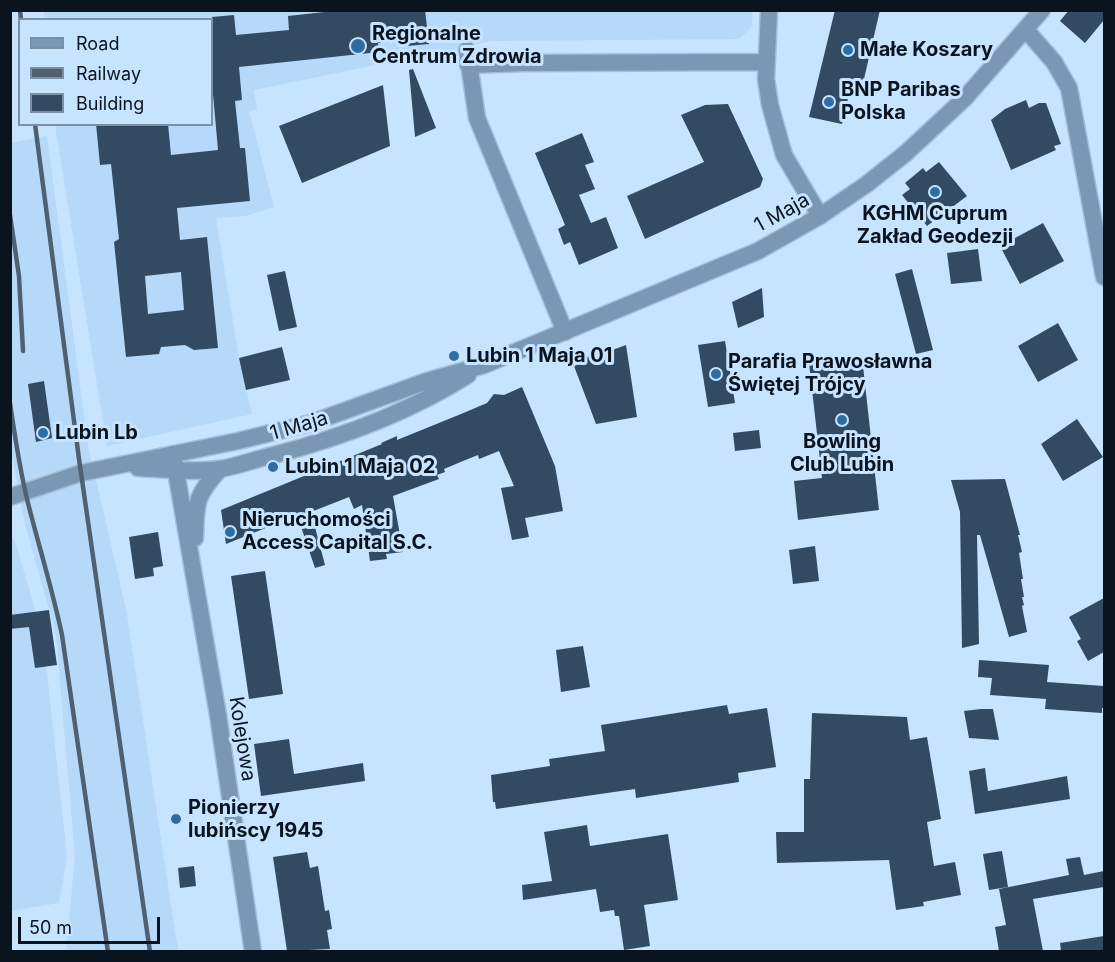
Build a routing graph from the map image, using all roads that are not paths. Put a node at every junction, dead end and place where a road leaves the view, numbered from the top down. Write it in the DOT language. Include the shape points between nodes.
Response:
graph roads {
  1 [pos="769,10"];
  2 [pos="1042,10"];
  3 [pos="1026,30"];
  4 [pos="766,62"];
  5 [pos="820,216"];
  6 [pos="1102,242"];
  7 [pos="1104,277"];
  8 [pos="565,332"];
  9 [pos="484,365"];
  10 [pos="174,462"];
  11 [pos="220,469"];
  12 [pos="10,497"];
  13 [pos="194,568"];
  14 [pos="253,951"];
  1 -- 4 [label="street"];
  2 -- 3 [label="street, 1 Maja"];
  3 -- 5 [label="street, 1 Maja" via="964,98 906,153"];
  3 -- 6 [label="street" via="1054,62 1069,88"];
  4 -- 5 [label="street" via="770,105 784,154"];
  4 -- 8 [label="street" via="524,63 468,58 477,118"];
  5 -- 8 [label="street, 1 Maja" via="720,268"];
  6 -- 7 [label="street"];
  8 -- 9 [label="street, 1 Maja"];
  9 -- 10 [label="street, 1 Maja" via="310,423"];
  9 -- 11 [label="street, 1 Maja" via="435,396 367,427"];
  10 -- 11 [label="street, 1 Maja"];
  10 -- 12 [label="street, 1 Maja" via="110,466"];
  10 -- 13 [label="street, Kolejowa"];
  11 -- 13 [label="street, Kolejowa" via="196,502"];
  13 -- 14 [label="street, Kolejowa"];
}
